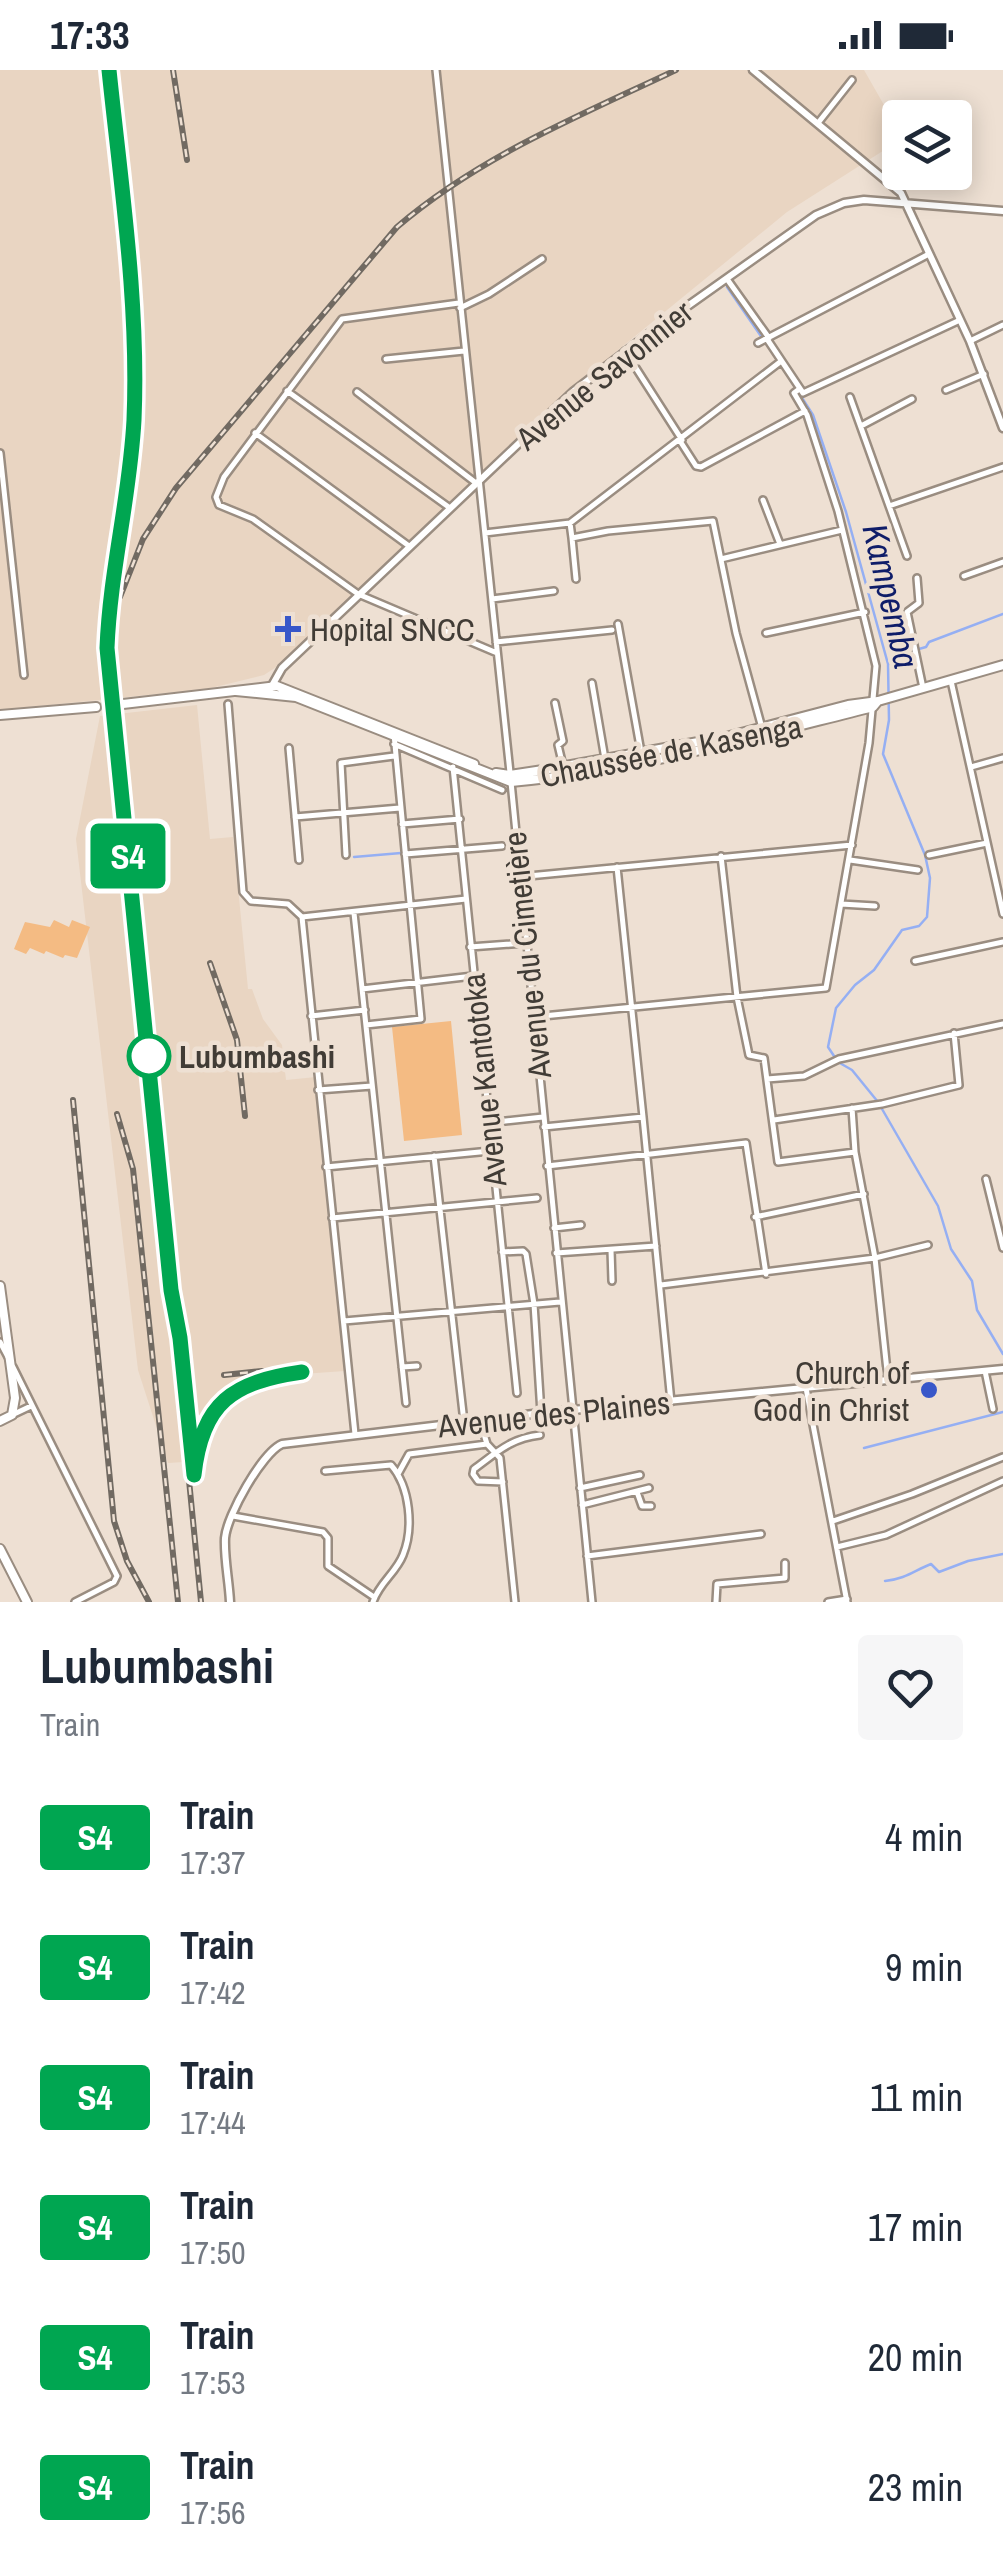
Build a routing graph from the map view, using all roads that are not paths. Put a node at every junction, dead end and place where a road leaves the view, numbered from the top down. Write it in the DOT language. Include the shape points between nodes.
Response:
graph roads {
  1 [pos="436,70"];
  2 [pos="754,70"];
  3 [pos="852,80"];
  4 [pos="818,123"];
  5 [pos="905,202"];
  6 [pos="1003,211"];
  7 [pos="930,254"];
  8 [pos="542,259"];
  9 [pos="727,278"];
  10 [pos="459,305"];
  11 [pos="960,320"];
  12 [pos="1003,325"];
  13 [pos="764,340"];
  14 [pos="970,340"];
  15 [pos="464,350"];
  16 [pos="626,351"];
  17 [pos="386,359"];
  18 [pos="778,363"];
  19 [pos="984,374"];
  20 [pos="946,390"];
  21 [pos="287,391"];
  22 [pos="799,391"];
  23 [pos="357,392"];
  24 [pos="850,397"];
  25 [pos="912,399"];
  26 [pos="805,411"];
  27 [pos="1002,424"];
  28 [pos="861,426"];
  29 [pos="255,434"];
  30 [pos="681,440"];
  31 [pos="0,454"];
  32 [pos="1003,467"];
  33 [pos="478,482"];
  34 [pos="763,500"];
  35 [pos="888,506"];
  36 [pos="450,508"];
  37 [pos="570,524"];
  38 [pos="842,530"];
  39 [pos="484,533"];
  40 [pos="572,538"];
  41 [pos="780,544"];
  42 [pos="409,546"];
  43 [pos="907,556"];
  44 [pos="721,560"];
  45 [pos="1003,562"];
  46 [pos="964,576"];
  47 [pos="917,578"];
  48 [pos="576,579"];
  49 [pos="554,591"];
  50 [pos="358,594"];
  51 [pos="492,599"];
  52 [pos="865,612"];
  53 [pos="618,624"];
  54 [pos="612,630"];
  55 [pos="766,633"];
  56 [pos="496,642"];
  57 [pos="497,653"];
  58 [pos="1003,665"];
  59 [pos="24,675"];
  60 [pos="951,681"];
  61 [pos="592,683"];
  62 [pos="269,688"];
  63 [pos="923,688"];
  64 [pos="879,701"];
  65 [pos="555,703"];
  66 [pos="124,704"];
  67 [pos="228,704"];
  68 [pos="96,707"];
  69 [pos="0,715"];
  70 [pos="762,728"];
  71 [pos="394,737"];
  72 [pos="726,742"];
  73 [pos="289,748"];
  74 [pos="641,752"];
  75 [pos="395,756"];
  76 [pos="1003,758"];
  77 [pos="605,759"];
  78 [pos="563,766"];
  79 [pos="453,767"];
  80 [pos="970,767"];
  81 [pos="510,778"];
  82 [pos="502,790"];
  83 [pos="400,808"];
  84 [pos="342,812"];
  85 [pos="295,816"];
  86 [pos="460,819"];
  87 [pos="402,824"];
  88 [pos="987,843"];
  89 [pos="852,845"];
  90 [pos="502,846"];
  91 [pos="462,850"];
  92 [pos="404,854"];
  93 [pos="346,855"];
  94 [pos="929,855"];
  95 [pos="721,856"];
  96 [pos="299,860"];
  97 [pos="850,860"];
  98 [pos="617,867"];
  99 [pos="918,870"];
  100 [pos="518,877"];
  101 [pos="1001,894"];
  102 [pos="466,899"];
  103 [pos="841,904"];
  104 [pos="410,906"];
  105 [pos="875,906"];
  106 [pos="354,912"];
  107 [pos="1003,914"];
  108 [pos="302,917"];
  109 [pos="1003,942"];
  110 [pos="525,943"];
  111 [pos="470,947"];
  112 [pos="915,961"];
  113 [pos="473,976"];
  114 [pos="418,982"];
  115 [pos="362,988"];
  116 [pos="737,996"];
  117 [pos="632,1008"];
  118 [pos="364,1010"];
  119 [pos="311,1016"];
  120 [pos="532,1017"];
  121 [pos="366,1024"];
  122 [pos="1003,1024"];
  123 [pos="954,1034"];
  124 [pos="767,1079"];
  125 [pos="372,1086"];
  126 [pos="318,1090"];
  127 [pos="852,1108"];
  128 [pos="543,1117"];
  129 [pos="643,1117"];
  130 [pos="774,1120"];
  131 [pos="488,1123"];
  132 [pos="544,1127"];
  133 [pos="490,1151"];
  134 [pos="855,1152"];
  135 [pos="648,1153"];
  136 [pos="434,1156"];
  137 [pos="380,1162"];
  138 [pos="547,1166"];
  139 [pos="326,1167"];
  140 [pos="986,1179"];
  141 [pos="864,1194"];
  142 [pos="537,1198"];
  143 [pos="496,1202"];
  144 [pos="440,1207"];
  145 [pos="385,1212"];
  146 [pos="754,1217"];
  147 [pos="332,1218"];
  148 [pos="581,1225"];
  149 [pos="554,1228"];
  150 [pos="1002,1243"];
  151 [pos="928,1245"];
  152 [pos="656,1246"];
  153 [pos="611,1250"];
  154 [pos="502,1252"];
  155 [pos="556,1253"];
  156 [pos="875,1258"];
  157 [pos="766,1274"];
  158 [pos="612,1281"];
  159 [pos="660,1285"];
  160 [pos="0,1287"];
  161 [pos="560,1302"];
  162 [pos="534,1304"];
  163 [pos="506,1306"];
  164 [pos="450,1311"];
  165 [pos="396,1316"];
  166 [pos="344,1321"];
  167 [pos="2,1322"];
  168 [pos="0,1342"];
  169 [pos="12,1364"];
  170 [pos="417,1366"];
  171 [pos="402,1367"];
  172 [pos="1000,1369"];
  173 [pos="985,1371"];
  174 [pos="888,1380"];
  175 [pos="806,1388"];
  176 [pos="517,1393"];
  177 [pos="671,1402"];
  178 [pos="406,1403"];
  179 [pos="31,1406"];
  180 [pos="994,1409"];
  181 [pos="572,1410"];
  182 [pos="541,1413"];
  183 [pos="12,1415"];
  184 [pos="480,1421"];
  185 [pos="0,1422"];
  186 [pos="464,1422"];
  187 [pos="355,1434"];
  188 [pos="540,1435"];
  189 [pos="487,1444"];
  190 [pos="496,1452"];
  191 [pos="1003,1456"];
  192 [pos="325,1471"];
  193 [pos="398,1474"];
  194 [pos="640,1475"];
  195 [pos="504,1482"];
  196 [pos="1003,1482"];
  197 [pos="580,1488"];
  198 [pos="650,1488"];
  199 [pos="637,1492"];
  200 [pos="582,1504"];
  201 [pos="650,1506"];
  202 [pos="233,1516"];
  203 [pos="832,1522"];
  204 [pos="761,1534"];
  205 [pos="836,1547"];
  206 [pos="0,1549"];
  207 [pos="587,1556"];
  208 [pos="786,1563"];
  209 [pos="374,1600"];
  210 [pos="847,1600"];
  211 [pos="28,1602"];
  212 [pos="75,1602"];
  213 [pos="230,1602"];
  214 [pos="515,1602"];
  215 [pos="592,1602"];
  216 [pos="716,1602"];
  217 [pos="828,1602"];
  1 -- 10 [label="street, Avenue du Cimetière"];
  2 -- 4 [label="street"];
  3 -- 4 [label="street"];
  4 -- 5 [label="street"];
  5 -- 6 [label="street, Avenue Savonnier"];
  5 -- 7 [label="street"];
  5 -- 9 [label="street, Avenue Savonnier" via="854,200 825,210"];
  7 -- 11 [label="street"];
  7 -- 13 [label="street"];
  8 -- 10 [label="street"];
  9 -- 13 [label="street"];
  9 -- 16 [label="street, Avenue Savonnier"];
  10 -- 15 [label="street, Avenue du Cimetière"];
  10 -- 21 [label="street" via="342,319"];
  11 -- 14 [label="street"];
  11 -- 22 [label="street"];
  12 -- 14 [label="street"];
  13 -- 18 [label="street"];
  14 -- 19 [label="street"];
  15 -- 17 [label="street"];
  15 -- 33 [label="street, Avenue du Cimetière"];
  16 -- 30 [label="street"];
  16 -- 33 [label="street, Avenue Savonnier"];
  18 -- 22 [label="street"];
  18 -- 30 [label="street"];
  19 -- 20 [label="street"];
  19 -- 27 [label="street"];
  21 -- 29 [label="street"];
  21 -- 36 [label="street"];
  22 -- 26 [label="street"];
  23 -- 33 [label="street"];
  24 -- 28 [label="street"];
  25 -- 28 [label="street"];
  26 -- 30 [label="street" via="701,468"];
  26 -- 38 [label="street"];
  28 -- 35 [label="street"];
  29 -- 42 [label="street"];
  29 -- 50 [label="street" via="224,476 217,502 253,518"];
  30 -- 37 [label="street"];
  31 -- 59 [label="street"];
  32 -- 35 [label="street"];
  33 -- 36 [label="street, Avenue Savonnier"];
  33 -- 39 [label="street, Avenue du Cimetière"];
  34 -- 41 [label="street"];
  35 -- 43 [label="street"];
  36 -- 42 [label="street, Avenue Savonnier"];
  37 -- 39 [label="street"];
  37 -- 40 [label="street"];
  38 -- 41 [label="street"];
  38 -- 52 [label="street"];
  39 -- 51 [label="street, Avenue du Cimetière"];
  40 -- 44 [label="street" via="708,520 714,522"];
  40 -- 48 [label="street"];
  41 -- 44 [label="street"];
  42 -- 50 [label="street, Avenue Savonnier"];
  44 -- 70 [label="street"];
  45 -- 46 [label="street"];
  47 -- 63 [label="street" via="919,603 907,612"];
  49 -- 51 [label="street"];
  50 -- 57 [label="street"];
  50 -- 62 [label="street, Avenue Savonnier"];
  51 -- 56 [label="street, Avenue du Cimetière"];
  52 -- 55 [label="street"];
  52 -- 64 [label="street"];
  53 -- 74 [label="street"];
  54 -- 56 [label="street"];
  56 -- 57 [label="street, Avenue du Cimetière"];
  57 -- 81 [label="street, Avenue du Cimetière"];
  58 -- 60 [label="main road, Chaussée de Kasenga"];
  60 -- 63 [label="main road, Chaussée de Kasenga"];
  60 -- 80 [label="street"];
  61 -- 77 [label="street"];
  62 -- 66 [label="main road, Chaussée de Kasenga"];
  62 -- 71 [label="main road, Chaussée de Kasenga"];
  63 -- 64 [label="main road, Chaussée de Kasenga"];
  64 -- 70 [label="main road, Chaussée de Kasenga"];
  64 -- 72 [label="main road, Chaussée de Kasenga"];
  64 -- 89 [label="street"];
  65 -- 78 [label="street"];
  67 -- 108 [label="street" via="243,892 251,901 288,904"];
  68 -- 69 [label="main road"];
  70 -- 72 [label="main road, Chaussée de Kasenga"];
  71 -- 75 [label="street"];
  71 -- 79 [label="street"];
  71 -- 81 [label="main road, Chaussée de Kasenga"];
  72 -- 74 [label="main road, Chaussée de Kasenga"];
  72 -- 81 [label="main road, Chaussée de Kasenga" via="545,779"];
  73 -- 85 [label="street"];
  74 -- 77 [label="main road, Chaussée de Kasenga"];
  75 -- 83 [label="street"];
  75 -- 84 [label="street" via="342,762"];
  76 -- 80 [label="street"];
  77 -- 78 [label="main road, Chaussée de Kasenga"];
  78 -- 81 [label="main road, Chaussée de Kasenga"];
  79 -- 82 [label="street"];
  79 -- 86 [label="street, Avenue Kantotoka"];
  80 -- 88 [label="street"];
  81 -- 100 [label="street, Avenue du Cimetière"];
  83 -- 84 [label="street"];
  83 -- 87 [label="street"];
  84 -- 85 [label="street"];
  84 -- 93 [label="street"];
  85 -- 96 [label="street"];
  86 -- 87 [label="street"];
  86 -- 91 [label="street, Avenue Kantotoka"];
  87 -- 92 [label="street"];
  88 -- 94 [label="street"];
  88 -- 101 [label="street"];
  89 -- 95 [label="street"];
  89 -- 97 [label="street"];
  90 -- 91 [label="street"];
  91 -- 92 [label="street"];
  91 -- 102 [label="street, Avenue Kantotoka"];
  92 -- 104 [label="street"];
  95 -- 98 [label="street"];
  95 -- 116 [label="street"];
  97 -- 99 [label="street"];
  97 -- 103 [label="street"];
  98 -- 100 [label="street"];
  98 -- 117 [label="street"];
  100 -- 110 [label="street, Avenue du Cimetière"];
  101 -- 107 [label="street"];
  102 -- 104 [label="street"];
  102 -- 111 [label="street, Avenue Kantotoka"];
  103 -- 105 [label="street"];
  103 -- 116 [label="street" via="826,988"];
  104 -- 106 [label="street"];
  104 -- 114 [label="street"];
  106 -- 108 [label="street"];
  106 -- 115 [label="street"];
  108 -- 119 [label="street"];
  109 -- 112 [label="street"];
  110 -- 111 [label="street"];
  110 -- 120 [label="street, Avenue du Cimetière"];
  111 -- 113 [label="street, Avenue Kantotoka"];
  113 -- 114 [label="street"];
  113 -- 131 [label="street, Avenue Kantotoka"];
  114 -- 115 [label="street"];
  114 -- 121 [label="street" via="422,1019"];
  115 -- 118 [label="street"];
  116 -- 117 [label="street"];
  116 -- 124 [label="street" via="750,1058 764,1057"];
  117 -- 120 [label="street"];
  117 -- 129 [label="street"];
  118 -- 119 [label="street"];
  118 -- 121 [label="street"];
  119 -- 126 [label="street"];
  120 -- 128 [label="street, Avenue du Cimetière"];
  121 -- 125 [label="street"];
  122 -- 123 [label="street"];
  123 -- 124 [label="street" via="839,1059 804,1076"];
  123 -- 127 [label="street" via="960,1084"];
  124 -- 130 [label="street"];
  125 -- 126 [label="street"];
  125 -- 137 [label="street"];
  126 -- 139 [label="street"];
  127 -- 130 [label="street"];
  127 -- 134 [label="street"];
  128 -- 131 [label="street"];
  128 -- 132 [label="street, Avenue du Cimetière"];
  129 -- 132 [label="street"];
  129 -- 135 [label="street"];
  130 -- 134 [label="street" via="779,1164"];
  131 -- 133 [label="street, Avenue Kantotoka"];
  132 -- 138 [label="street, Avenue du Cimetière"];
  133 -- 136 [label="street"];
  133 -- 143 [label="street, Avenue Kantotoka"];
  134 -- 141 [label="street"];
  135 -- 138 [label="street"];
  135 -- 146 [label="street" via="746,1143"];
  135 -- 152 [label="street"];
  136 -- 137 [label="street"];
  136 -- 144 [label="street"];
  137 -- 139 [label="street"];
  137 -- 145 [label="street"];
  138 -- 149 [label="street, Avenue du Cimetière"];
  139 -- 147 [label="street"];
  140 -- 150 [label="street"];
  141 -- 146 [label="street"];
  141 -- 156 [label="street"];
  142 -- 143 [label="street"];
  143 -- 144 [label="street"];
  143 -- 154 [label="street, Avenue Kantotoka"];
  144 -- 145 [label="street"];
  144 -- 164 [label="street"];
  145 -- 147 [label="street"];
  145 -- 165 [label="street"];
  146 -- 157 [label="street"];
  147 -- 166 [label="street"];
  148 -- 149 [label="street"];
  149 -- 155 [label="street, Avenue du Cimetière"];
  151 -- 156 [label="street"];
  152 -- 153 [label="street"];
  152 -- 159 [label="street"];
  153 -- 155 [label="street"];
  153 -- 158 [label="street"];
  154 -- 162 [label="street" via="525,1253"];
  154 -- 163 [label="street, Avenue Kantotoka"];
  155 -- 161 [label="street, Avenue du Cimetière"];
  156 -- 157 [label="street"];
  156 -- 174 [label="street"];
  157 -- 159 [label="street"];
  159 -- 177 [label="street"];
  160 -- 167 [label="main road"];
  161 -- 162 [label="street"];
  161 -- 181 [label="street, Avenue du Cimetière"];
  162 -- 163 [label="street"];
  162 -- 182 [label="street"];
  163 -- 164 [label="street"];
  163 -- 176 [label="street, Avenue Kantotoka"];
  164 -- 165 [label="street"];
  164 -- 186 [label="street"];
  165 -- 166 [label="street"];
  165 -- 171 [label="street"];
  166 -- 187 [label="street"];
  167 -- 169 [label="main road"];
  168 -- 169 [label="street"];
  169 -- 179 [label="street"];
  169 -- 183 [label="main road"];
  170 -- 171 [label="street"];
  171 -- 178 [label="street"];
  172 -- 173 [label="street, Avenue des Plaines"];
  173 -- 174 [label="street, Avenue des Plaines"];
  173 -- 180 [label="street"];
  174 -- 175 [label="street, Avenue des Plaines"];
  175 -- 177 [label="street, Avenue des Plaines"];
  175 -- 203 [label="street"];
  177 -- 181 [label="street, Avenue des Plaines"];
  179 -- 183 [label="street"];
  179 -- 212 [label="street" via="117,1576"];
  181 -- 182 [label="street, Avenue des Plaines"];
  181 -- 197 [label="street, Avenue du Cimetière"];
  182 -- 184 [label="street, Avenue des Plaines"];
  183 -- 185 [label="main road"];
  184 -- 186 [label="street, Avenue des Plaines"];
  184 -- 189 [label="street"];
  186 -- 187 [label="street, Avenue des Plaines"];
  187 -- 202 [label="street, Avenue des Plaines" via="278,1445 261,1461"];
  188 -- 190 [label="street"];
  189 -- 190 [label="street"];
  189 -- 193 [label="street" via="410,1454"];
  190 -- 195 [label="street"];
  190 -- 195 [label="street" via="472,1474"];
  191 -- 203 [label="street"];
  192 -- 193 [label="street" via="385,1464"];
  193 -- 209 [label="street" via="410,1501 404,1551"];
  194 -- 197 [label="street"];
  195 -- 214 [label="street"];
  196 -- 205 [label="street" via="886,1535"];
  197 -- 200 [label="street, Avenue du Cimetière"];
  198 -- 199 [label="street"];
  199 -- 200 [label="street"];
  199 -- 201 [label="street" via="642,1506"];
  200 -- 207 [label="street, Avenue du Cimetière"];
  202 -- 209 [label="street" via="323,1532 328,1566"];
  202 -- 213 [label="street, Avenue des Plaines" via="225,1537"];
  203 -- 205 [label="street"];
  204 -- 207 [label="street"];
  205 -- 210 [label="street"];
  206 -- 211 [label="main road"];
  207 -- 215 [label="street, Avenue du Cimetière"];
  208 -- 216 [label="street" via="786,1578 719,1583"];
  210 -- 217 [label="street"];
}
